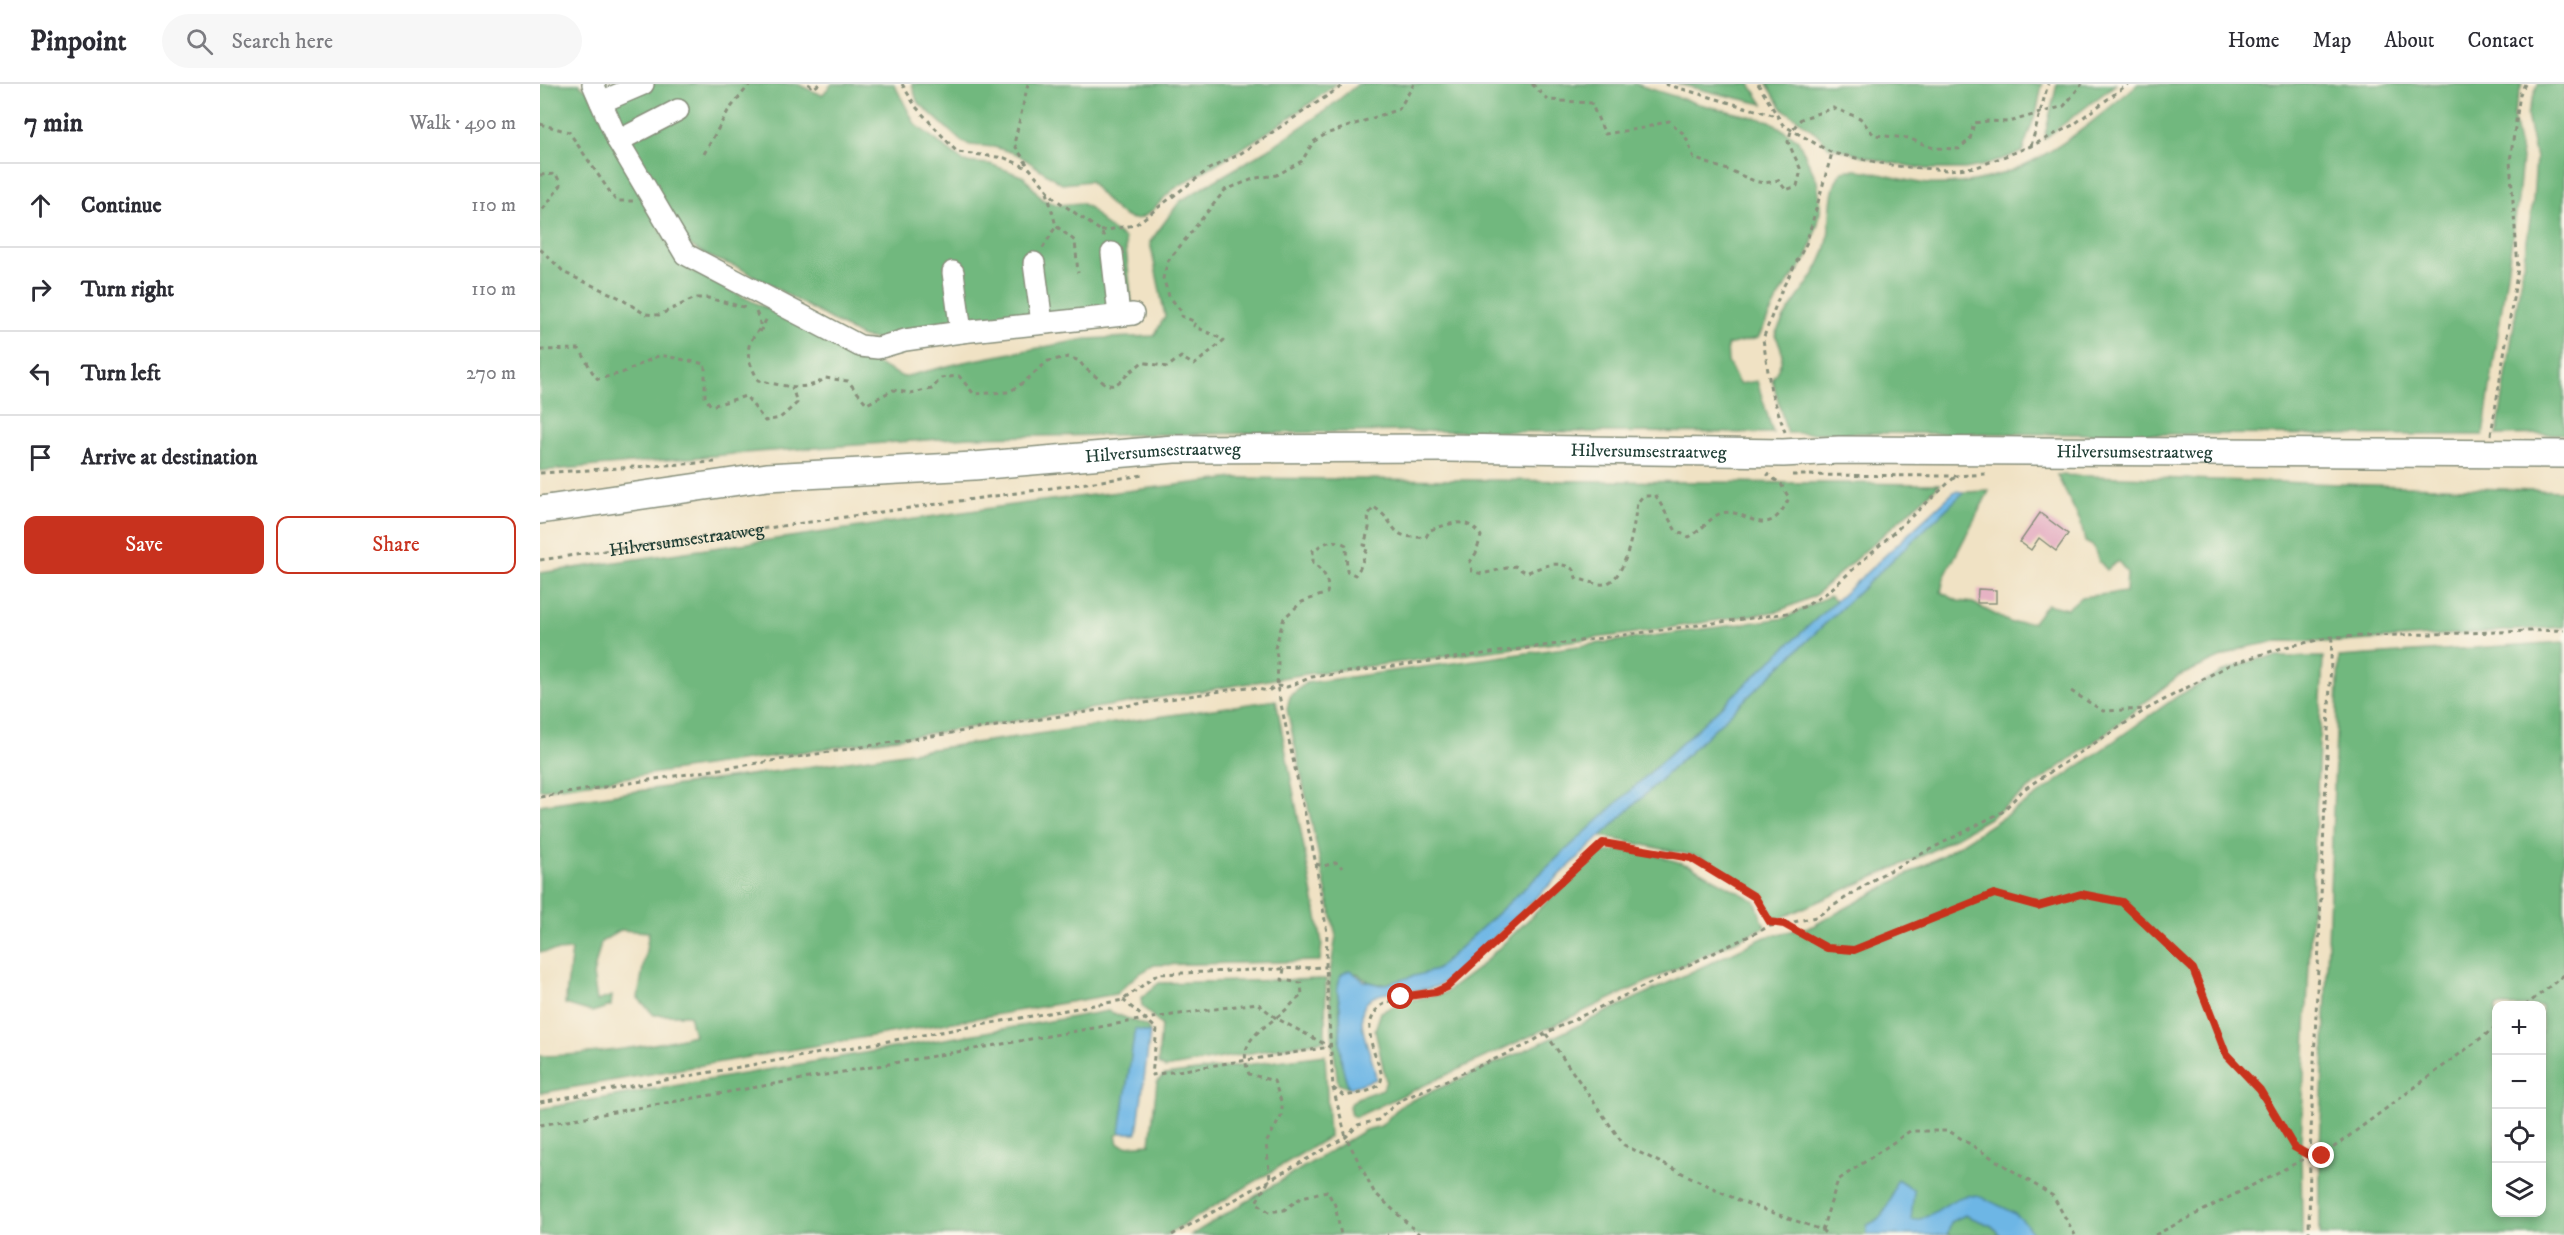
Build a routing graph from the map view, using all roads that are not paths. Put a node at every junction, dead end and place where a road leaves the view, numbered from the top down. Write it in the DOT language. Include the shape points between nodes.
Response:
graph roads {
  1 [pos="643,84"];
  2 [pos="597,93"];
  3 [pos="678,110"];
  4 [pos="618,141"];
  5 [pos="1112,253"];
  6 [pos="1034,263"];
  7 [pos="953,272"];
  8 [pos="1042,322"];
  9 [pos="961,332"];
  10 [pos="2564,454"];
  11 [pos="733,482"];
  12 [pos="540,498"];
  13 [pos="540,510"];
  1 -- 2 [label="lane"];
  2 -- 4 [label="lane"];
  3 -- 4 [label="lane"];
  4 -- 9 [label="lane" via="685,254 860,346 878,348"];
  5 -- 8 [label="lane" via="1126,315"];
  6 -- 8 [label="lane"];
  7 -- 9 [label="lane"];
  8 -- 9 [label="lane"];
  10 -- 11 [label="main road, Hilversumsestraatweg" via="1174,449"];
  11 -- 12 [label="main road, Hilversumsestraatweg"];
  11 -- 13 [label="main road, Hilversumsestraatweg"];
}
